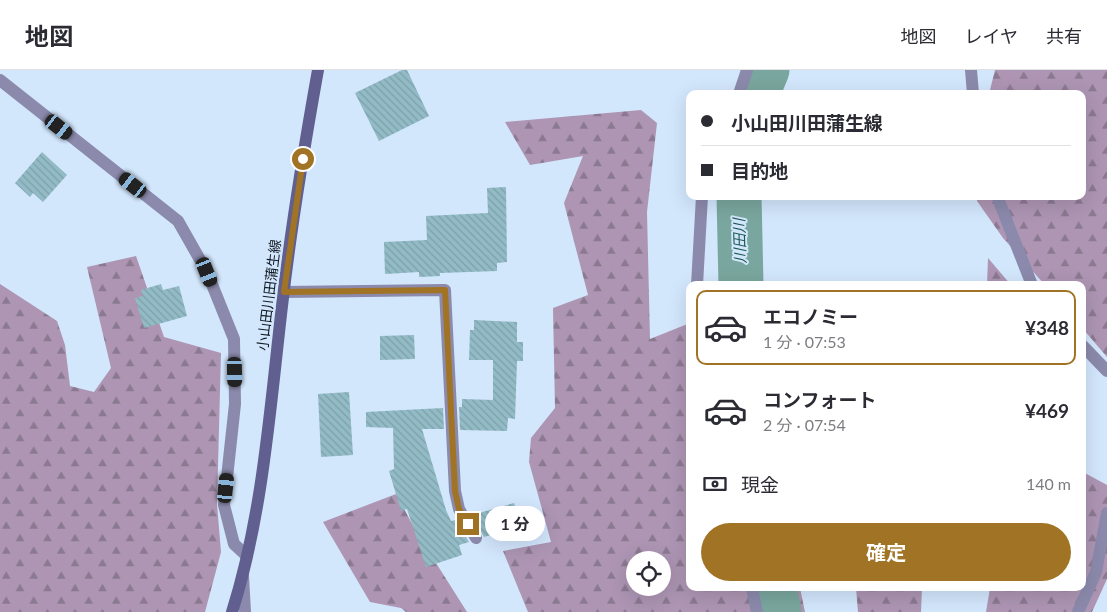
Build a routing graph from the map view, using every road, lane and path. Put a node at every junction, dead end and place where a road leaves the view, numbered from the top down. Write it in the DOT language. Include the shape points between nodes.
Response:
graph roads {
  1 [pos="318,70"];
  2 [pos="747,70"];
  3 [pos="971,70"];
  4 [pos="0,80"];
  5 [pos="740,90"];
  6 [pos="973,90"];
  7 [pos="702,200"];
  8 [pos="999,200"];
  9 [pos="697,281"];
  10 [pos="1030,281"];
  11 [pos="284,292"];
  12 [pos="1086,349"];
  13 [pos="1107,371"];
  14 [pos="1107,514"];
  15 [pos="476,538"];
  16 [pos="247,556"];
  17 [pos="243,576"];
  18 [pos="753,591"];
  19 [pos="232,612"];
  20 [pos="245,612"];
  21 [pos="757,612"];
  22 [pos="1078,612"];
  1 -- 11 [label="main road, 小山田川田蒲生線"];
  2 -- 5 [label="street"];
  3 -- 6 [label="street"];
  4 -- 16 [label="street" via="178,221 207,272 234,340 236,404 224,505 234,544"];
  7 -- 9 [label="street"];
  8 -- 10 [label="street"];
  11 -- 15 [label="street" via="445,290 455,491 459,509"];
  11 -- 16 [label="main road, 小山田川田蒲生線" via="266,445"];
  12 -- 13 [label="street"];
  14 -- 22 [label="street" via="1096,572"];
  16 -- 17 [label="main road, 小山田川田蒲生線"];
  17 -- 19 [label="main road, 小山田川田蒲生線"];
  17 -- 20 [label="street"];
  18 -- 21 [label="street"];
}
